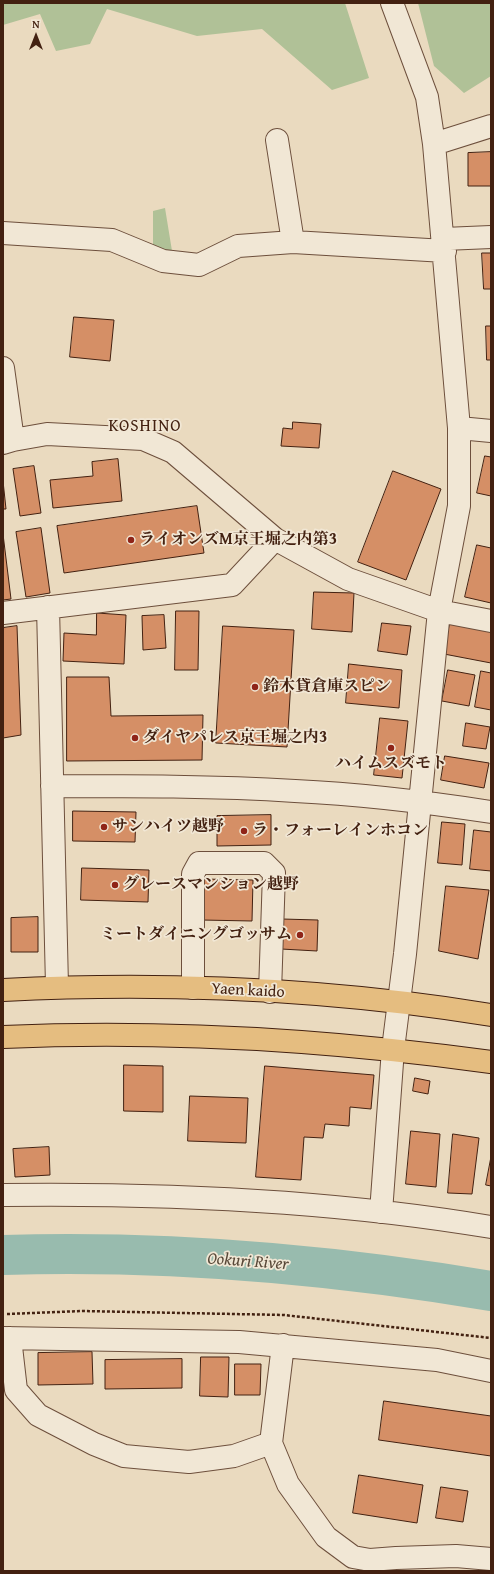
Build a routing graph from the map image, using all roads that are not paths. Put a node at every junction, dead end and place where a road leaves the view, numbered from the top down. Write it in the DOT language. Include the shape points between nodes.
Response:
graph roads {
  1 [pos="392,3"];
  2 [pos="491,126"];
  3 [pos="277,140"];
  4 [pos="434,144"];
  5 [pos="3,233"];
  6 [pos="491,237"];
  7 [pos="293,242"];
  8 [pos="444,245"];
  9 [pos="3,368"];
  10 [pos="459,428"];
  11 [pos="491,431"];
  12 [pos="8,442"];
  13 [pos="275,539"];
  14 [pos="48,607"];
  15 [pos="439,611"];
  16 [pos="3,613"];
  17 [pos="491,621"];
  18 [pos="52,786"];
  19 [pos="421,802"];
  20 [pos="491,812"];
  21 [pos="57,986"];
  22 [pos="193,988"];
  23 [pos="3,990"];
  24 [pos="270,992"];
  25 [pos="400,1002"];
  26 [pos="491,1015"];
  27 [pos="3,1037"];
  28 [pos="393,1049"];
  29 [pos="491,1062"];
  30 [pos="3,1195"];
  31 [pos="381,1212"];
  32 [pos="491,1227"];
  33 [pos="6,1338"];
  34 [pos="283,1345"];
  35 [pos="491,1371"];
  36 [pos="271,1443"];
  37 [pos="491,1560"];
  1 -- 4 [label="street" via="427,97"];
  2 -- 4 [label="street"];
  3 -- 7 [label="street"];
  4 -- 8 [label="street"];
  5 -- 7 [label="street" via="112,240 163,261 198,265 238,246"];
  6 -- 8 [label="street"];
  7 -- 8 [label="street"];
  8 -- 10 [label="street"];
  9 -- 12 [label="street"];
  10 -- 11 [label="street"];
  10 -- 15 [label="street" via="459,506"];
  12 -- 13 [label="street" via="47,434 143,439 173,452"];
  13 -- 14 [label="street" via="232,584"];
  13 -- 15 [label="street" via="348,579"];
  14 -- 16 [label="street"];
  14 -- 18 [label="street"];
  15 -- 17 [label="street"];
  15 -- 19 [label="street"];
  18 -- 19 [label="street" via="167,786 296,791"];
  18 -- 21 [label="street"];
  19 -- 20 [label="street"];
  19 -- 25 [label="street"];
  21 -- 22 [label="main road, Yaen kaido"];
  21 -- 23 [label="main road, Yaen kaido"];
  22 -- 24 [label="main road, Yaen kaido"];
  22 -- 24 [label="street" via="193,874 200,863 264,863 274,873"];
  24 -- 25 [label="main road, Yaen kaido"];
  25 -- 26 [label="main road, Yaen kaido"];
  25 -- 28 [label="street"];
  27 -- 28 [label="main road" via="226,1037"];
  28 -- 29 [label="main road"];
  28 -- 31 [label="street"];
  30 -- 31 [label="street" via="106,1194 183,1197 276,1202"];
  31 -- 32 [label="street"];
  33 -- 34 [label="street"];
  33 -- 36 [label="street" via="16,1390 38,1415 94,1444 124,1456 189,1462 234,1456"];
  34 -- 35 [label="street" via="437,1360"];
  34 -- 36 [label="street"];
  36 -- 37 [label="street" via="288,1484 326,1537 353,1557 370,1560 456,1556"];
}
